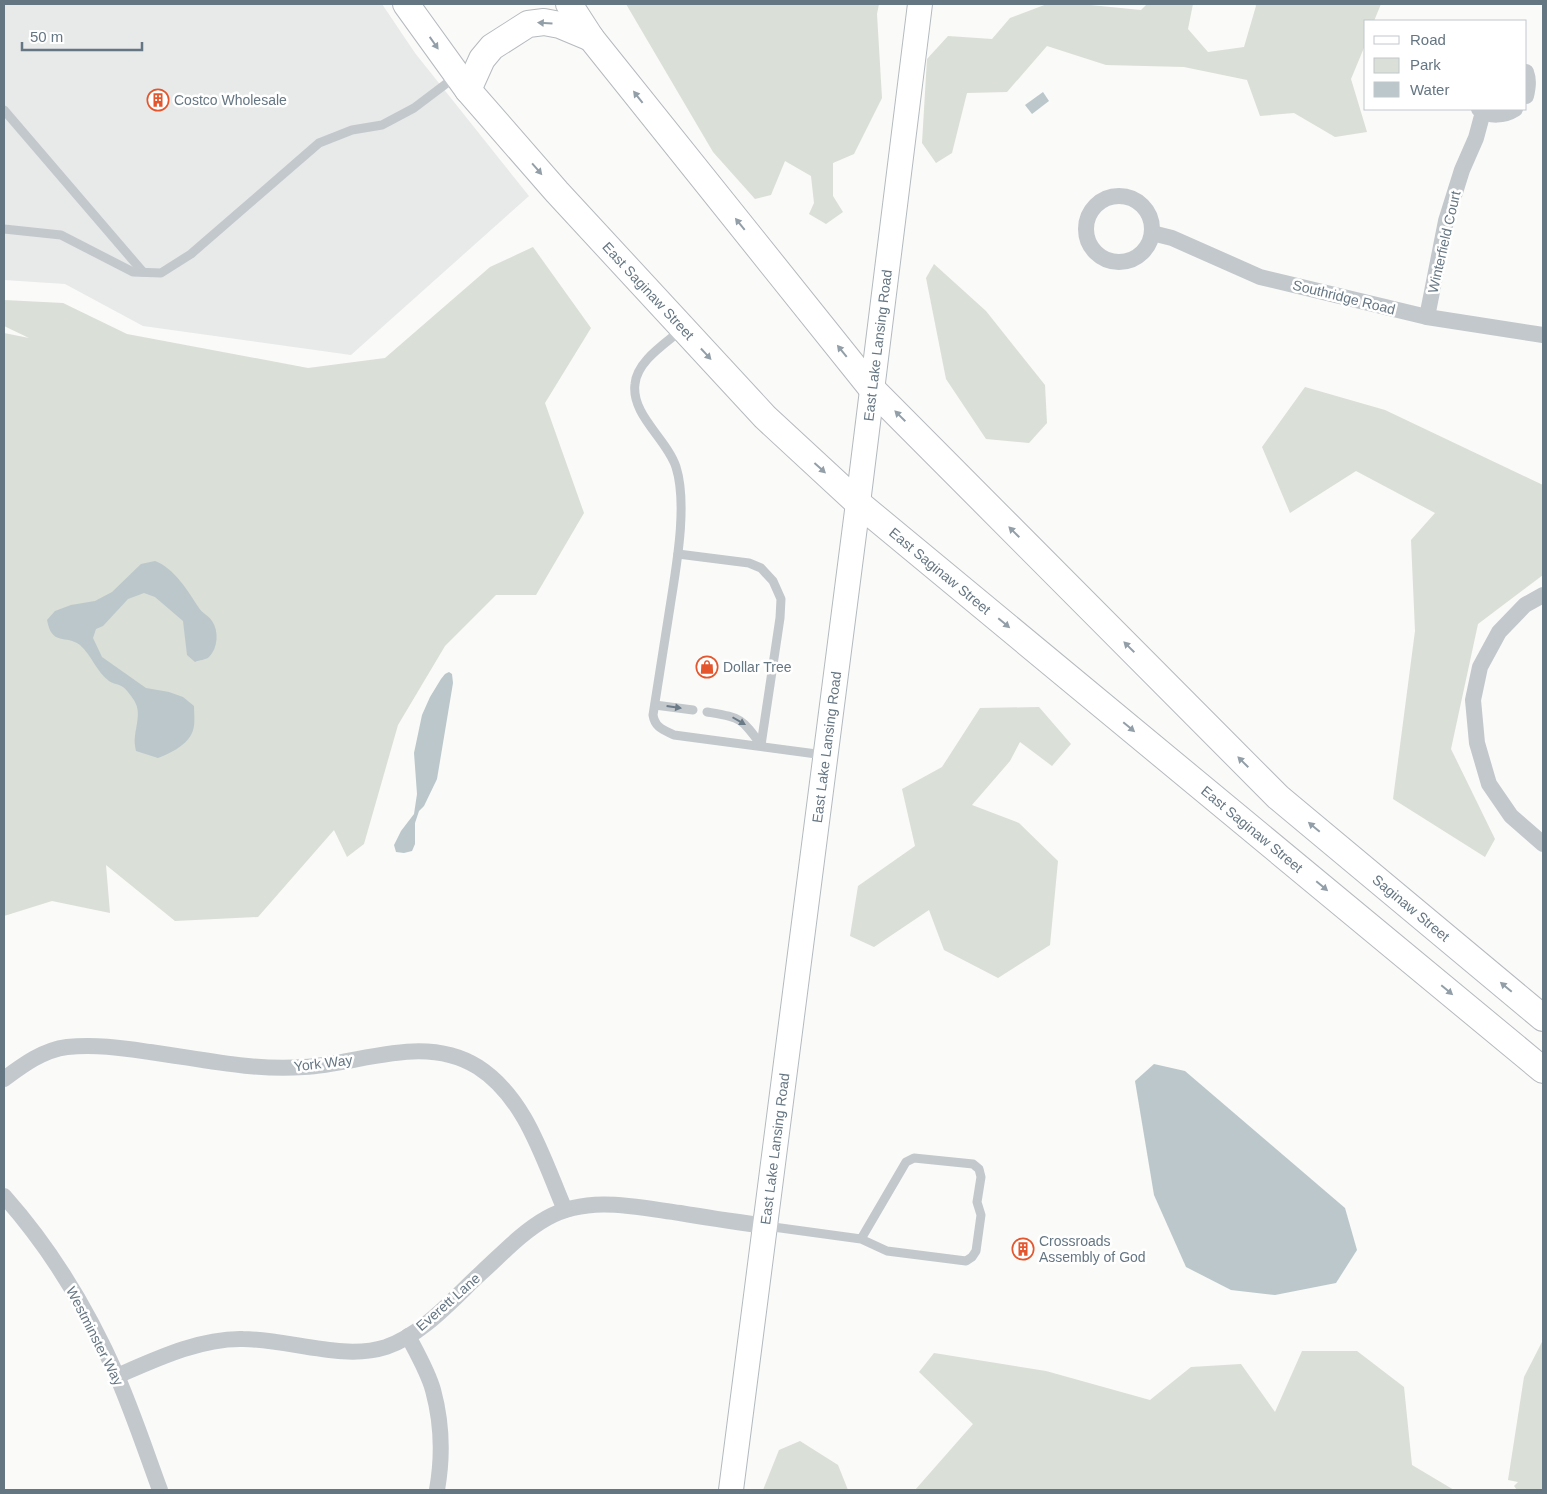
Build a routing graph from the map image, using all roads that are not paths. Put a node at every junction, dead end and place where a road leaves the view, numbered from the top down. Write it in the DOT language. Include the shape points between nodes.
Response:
graph roads {
  1 [pos="406,4"];
  2 [pos="569,4"];
  3 [pos="920,4"];
  4 [pos="591,38"];
  5 [pos="1527,75"];
  6 [pos="462,83"];
  7 [pos="1527,92"];
  8 [pos="4,110"];
  9 [pos="1481,110"];
  10 [pos="1512,110"];
  11 [pos="4,229"];
  12 [pos="1152,233"];
  13 [pos="143,272"];
  14 [pos="1427,317"];
  15 [pos="683,328"];
  16 [pos="1543,335"];
  17 [pos="872,389"];
  18 [pos="858,503"];
  19 [pos="678,554"];
  20 [pos="1543,596"];
  21 [pos="655,705"];
  22 [pos="693,710"];
  23 [pos="708,712"];
  24 [pos="761,746"];
  25 [pos="826,755"];
  26 [pos="1278,797"];
  27 [pos="1241,818"];
  28 [pos="1543,844"];
  29 [pos="1543,1018"];
  30 [pos="1543,1070"];
  31 [pos="4,1079"];
  32 [pos="4,1196"];
  33 [pos="565,1210"];
  34 [pos="766,1226"];
  35 [pos="861,1239"];
  36 [pos="408,1336"];
  37 [pos="117,1376"];
  38 [pos="160,1490"];
  39 [pos="437,1490"];
  40 [pos="731,1490"];
  1 -- 6 [label="main road, East Saginaw Street, one-way"];
  2 -- 4 [label="main road"];
  3 -- 17 [label="street, East Lake Lansing Road"];
  4 -- 6 [label="main road, one-way" via="560,25 528,24 492,47"];
  17 -- 4 [label="main road, one-way"];
  5 -- 7 [label="street"];
  6 -- 13 [label="lane" via="382,125 352,130 319,143 191,254 161,273"];
  6 -- 15 [label="main road, East Saginaw Street, one-way"];
  8 -- 13 [label="lane"];
  9 -- 10 [label="street, Winterfield Court" via="1493,114"];
  9 -- 14 [label="street, Winterfield Court" via="1476,138 1446,221"];
  11 -- 13 [label="lane" via="62,235 133,272"];
  12 -- 12 [label="street" via="1149,244 1138,256 1123,262 1113,261 1094,250 1086,230 1087,219 1100,202 1110,196 1121,195 1141,203 1152,222"];
  12 -- 14 [label="street, Southridge Road" via="1172,238 1260,277"];
  14 -- 16 [label="street, Southridge Road"];
  15 -- 18 [label="main road, East Saginaw Street, one-way" via="765,417"];
  15 -- 19 [label="lane" via="647,360 634,384 638,408 676,467 681,502"];
  17 -- 18 [label="street, East Lake Lansing Road"];
  26 -- 17 [label="main road, one-way"];
  18 -- 25 [label="street, East Lake Lansing Road"];
  18 -- 27 [label="main road, East Saginaw Street, one-way"];
  19 -- 21 [label="lane"];
  19 -- 24 [label="lane" via="749,562 761,568 781,598"];
  20 -- 28 [label="street" via="1525,605 1499,632 1480,667 1473,700 1476,742 1490,784 1511,816"];
  21 -- 22 [label="lane, one-way"];
  21 -- 24 [label="lane" via="654,722 674,735"];
  23 -- 24 [label="lane, one-way" via="735,717 746,724"];
  24 -- 25 [label="lane"];
  25 -- 34 [label="street, East Lake Lansing Road"];
  26 -- 27 [label="main road" via="1269,810"];
  29 -- 26 [label="main road, Saginaw Street, one-way"];
  27 -- 30 [label="main road, East Saginaw Street, one-way"];
  31 -- 33 [label="street, York Way" via="30,1059 64,1048 92,1045 276,1068 306,1067 400,1051 457,1057 483,1071 512,1098 526,1120"];
  32 -- 37 [label="street, Westminster Way" via="56,1260"];
  33 -- 34 [label="street, Everett Lane" via="607,1204"];
  33 -- 36 [label="street, Everett Lane" via="524,1232 436,1315"];
  34 -- 35 [label="lane"];
  34 -- 40 [label="street, East Lake Lansing Road"];
  35 -- 35 [label="lane" via="888,1251 966,1261 976,1251 981,1216 977,1202 979,1169 973,1164 914,1158 906,1162"];
  36 -- 37 [label="street, Everett Lane" via="385,1347 358,1351 250,1339 217,1341 190,1347"];
  36 -- 39 [label="street" via="433,1388 441,1429"];
  37 -- 38 [label="street, Westminster Way"];
}
